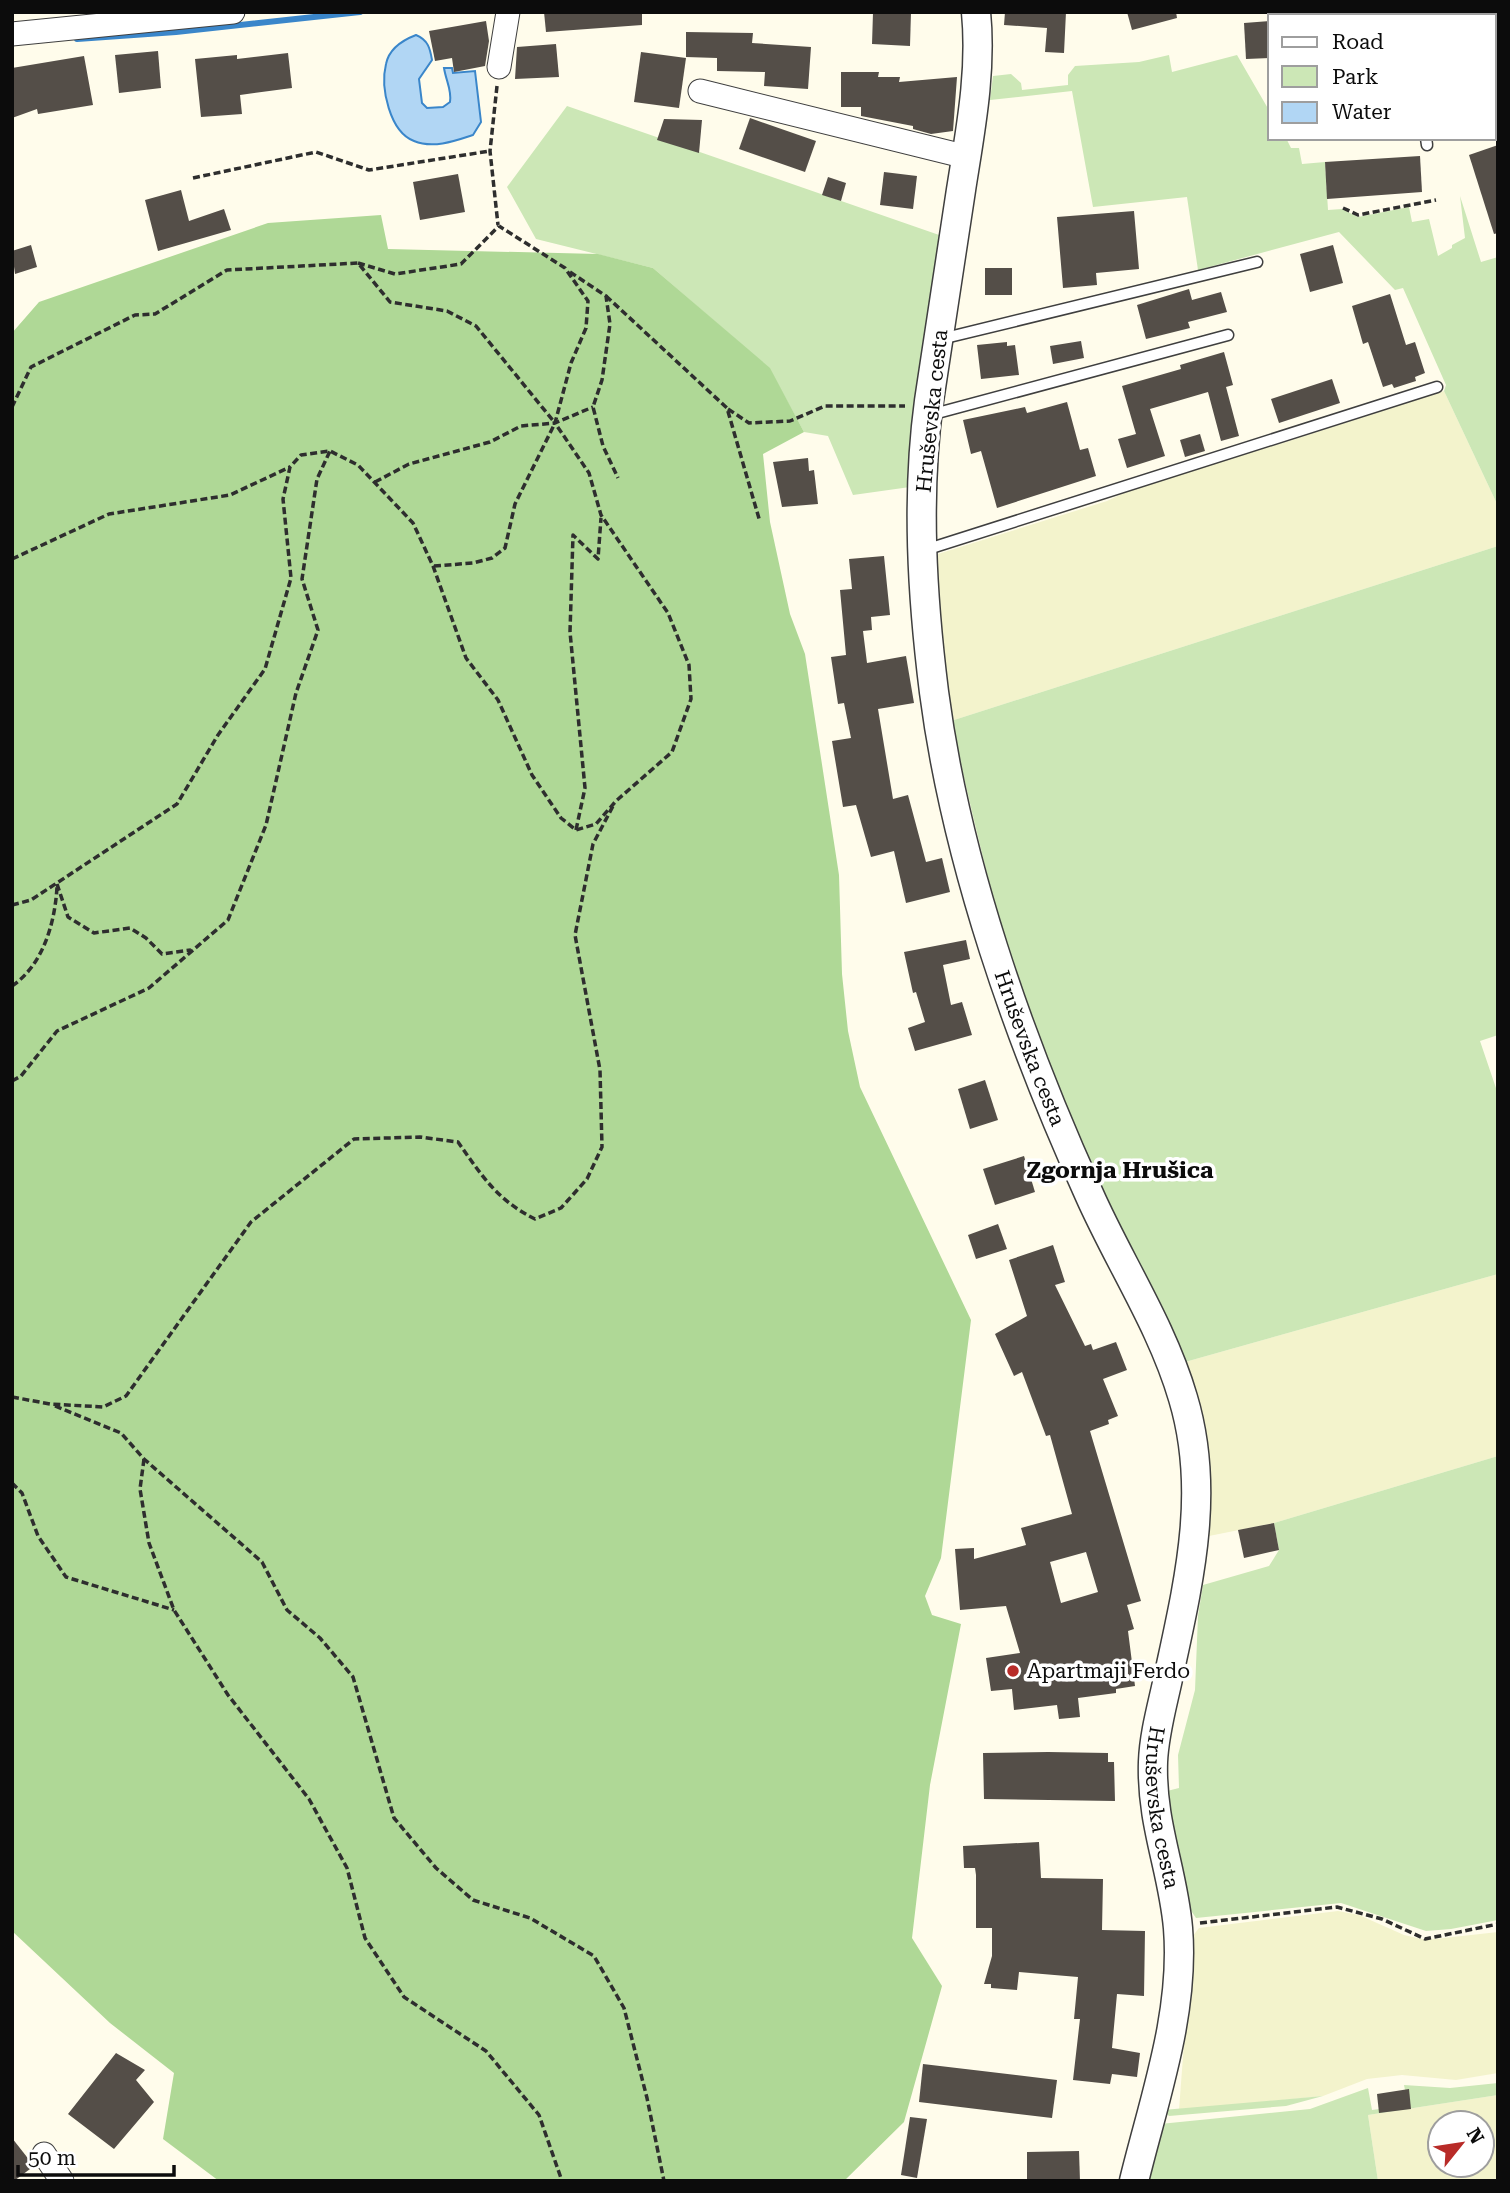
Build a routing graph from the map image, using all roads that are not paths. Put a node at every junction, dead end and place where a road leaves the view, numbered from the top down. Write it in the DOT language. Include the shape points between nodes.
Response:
graph roads {
  1 [pos="233,12"];
  2 [pos="508,12"];
  3 [pos="976,12"];
  4 [pos="12,34"];
  5 [pos="499,67"];
  6 [pos="700,91"];
  7 [pos="967,157"];
  8 [pos="1258,262"];
  9 [pos="1228,335"];
  10 [pos="938,339"];
  11 [pos="1437,387"];
  12 [pos="928,411"];
  13 [pos="922,551"];
  14 [pos="44,2154"];
  15 [pos="62,2181"];
  16 [pos="1134,2181"];
  1 -- 4 [label="street"];
  2 -- 5 [label="street"];
  3 -- 7 [label="street, Hruševska cesta" via="978,57"];
  6 -- 7 [label="street"];
  7 -- 10 [label="street, Hruševska cesta"];
  8 -- 10 [label="lane"];
  9 -- 12 [label="lane"];
  10 -- 12 [label="street, Hruševska cesta"];
  11 -- 13 [label="lane"];
  12 -- 13 [label="street, Hruševska cesta"];
  13 -- 16 [label="street, Hruševska cesta" via="940,726 963,836 1002,974 1068,1146 1175,1372 1191,1430 1197,1480 1195,1543 1153,1758 1157,1830 1177,1926 1179,1970 1174,2012"];
  14 -- 15 [label="street"];
}
